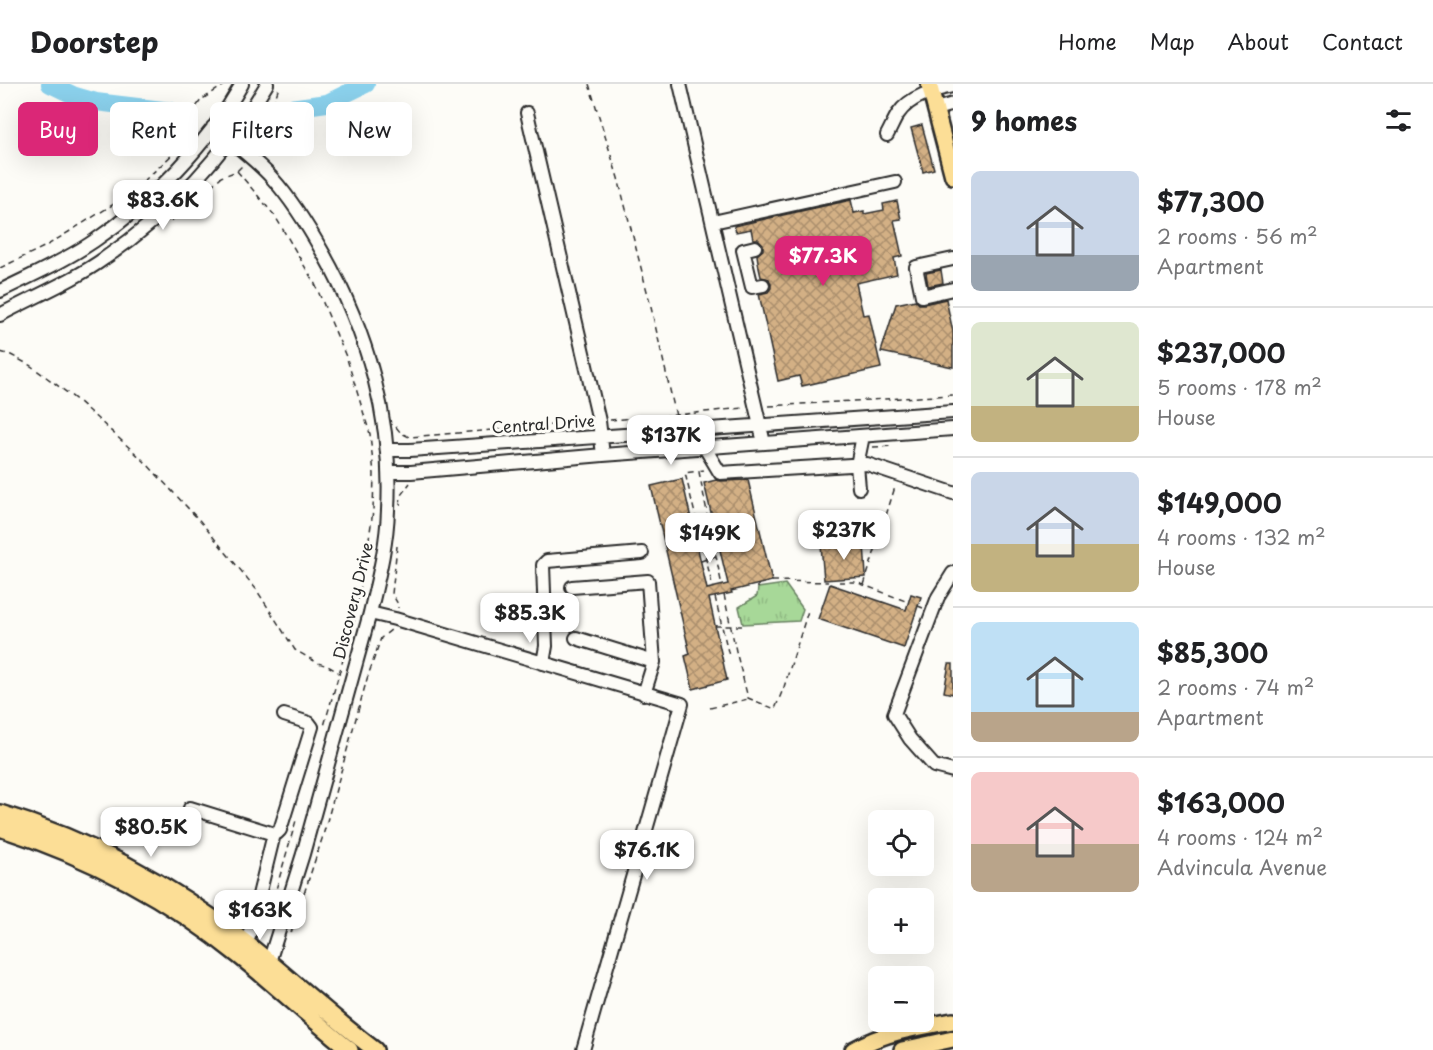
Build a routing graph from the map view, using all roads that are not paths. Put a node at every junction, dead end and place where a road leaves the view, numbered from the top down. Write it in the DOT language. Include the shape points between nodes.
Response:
graph roads {
  1 [pos="242,84"];
  2 [pos="680,84"];
  3 [pos="272,87"];
  4 [pos="930,87"];
  5 [pos="953,87"];
  6 [pos="230,102"];
  7 [pos="258,102"];
  8 [pos="953,105"];
  9 [pos="936,109"];
  10 [pos="526,112"];
  11 [pos="210,131"];
  12 [pos="887,135"];
  13 [pos="215,156"];
  14 [pos="248,156"];
  15 [pos="174,174"];
  16 [pos="953,176"];
  17 [pos="895,182"];
  18 [pos="188,188"];
  19 [pos="713,222"];
  20 [pos="755,247"];
  21 [pos="953,259"];
  22 [pos="751,270"];
  23 [pos="29,276"];
  24 [pos="726,276"];
  25 [pos="763,285"];
  26 [pos="953,289"];
  27 [pos="0,291"];
  28 [pos="40,294"];
  29 [pos="0,315"];
  30 [pos="953,412"];
  31 [pos="761,425"];
  32 [pos="953,429"];
  33 [pos="600,436"];
  34 [pos="863,436"];
  35 [pos="764,443"];
  36 [pos="705,448"];
  37 [pos="388,450"];
  38 [pos="603,455"];
  39 [pos="858,465"];
  40 [pos="388,472"];
  41 [pos="859,488"];
  42 [pos="953,493"];
  43 [pos="642,553"];
  44 [pos="953,573"];
  45 [pos="572,587"];
  46 [pos="370,613"];
  47 [pos="576,638"];
  48 [pos="654,662"];
  49 [pos="543,663"];
  50 [pos="644,693"];
  51 [pos="284,715"];
  52 [pos="953,771"];
  53 [pos="190,808"];
  54 [pos="0,813"];
  55 [pos="0,828"];
  56 [pos="274,834"];
  57 [pos="247,944"];
  58 [pos="269,962"];
  59 [pos="953,1021"];
  60 [pos="953,1039"];
  61 [pos="350,1050"];
  62 [pos="375,1050"];
  63 [pos="583,1050"];
  64 [pos="853,1050"];
  65 [pos="902,1050"];
  1 -- 6 [label="street"];
  2 -- 19 [label="street"];
  3 -- 7 [label="street"];
  4 -- 5 [label="street"];
  4 -- 9 [label="main road"];
  4 -- 12 [label="street" via="906,104"];
  8 -- 9 [label="street"];
  9 -- 16 [label="main road"];
  10 -- 33 [label="street"];
  11 -- 15 [label="street"];
  13 -- 18 [label="street"];
  14 -- 37 [label="street, Discovery Drive" via="292,202 337,277 373,375"];
  15 -- 18 [label="street"];
  15 -- 23 [label="street" via="94,241"];
  17 -- 19 [label="street"];
  18 -- 28 [label="street" via="104,259"];
  19 -- 24 [label="street"];
  20 -- 22 [label="street" via="743,250"];
  21 -- 26 [label="street" via="916,267 922,296"];
  22 -- 24 [label="street"];
  22 -- 25 [label="street" via="752,287"];
  23 -- 27 [label="street"];
  23 -- 28 [label="street"];
  24 -- 31 [label="street"];
  28 -- 29 [label="street"];
  30 -- 31 [label="street, Central Drive"];
  31 -- 33 [label="street, Central Drive"];
  31 -- 35 [label="street"];
  32 -- 34 [label="street"];
  33 -- 37 [label="street, Central Drive"];
  33 -- 38 [label="street"];
  34 -- 35 [label="street"];
  34 -- 39 [label="street"];
  35 -- 36 [label="street"];
  36 -- 38 [label="street"];
  36 -- 39 [label="street" via="720,473"];
  37 -- 40 [label="street, Discovery Drive"];
  38 -- 40 [label="street"];
  39 -- 41 [label="street"];
  39 -- 42 [label="street" via="867,464"];
  40 -- 46 [label="street, Discovery Drive" via="385,541"];
  43 -- 49 [label="street" via="547,561 543,565"];
  44 -- 52 [label="street" via="938,597 894,714 934,766"];
  45 -- 48 [label="street" via="648,581"];
  46 -- 49 [label="street"];
  46 -- 58 [label="street, Discovery Drive"];
  47 -- 48 [label="street"];
  48 -- 50 [label="street"];
  49 -- 50 [label="street"];
  50 -- 63 [label="street" via="682,704"];
  51 -- 56 [label="street" via="312,727 280,830"];
  53 -- 56 [label="street"];
  54 -- 57 [label="main road" via="77,840 140,871"];
  55 -- 61 [label="main road" via="87,861 184,915 239,955"];
  56 -- 57 [label="street"];
  57 -- 58 [label="main road"];
  58 -- 62 [label="main road"];
  59 -- 64 [label="main road" via="885,1035"];
  60 -- 65 [label="main road"];
}
